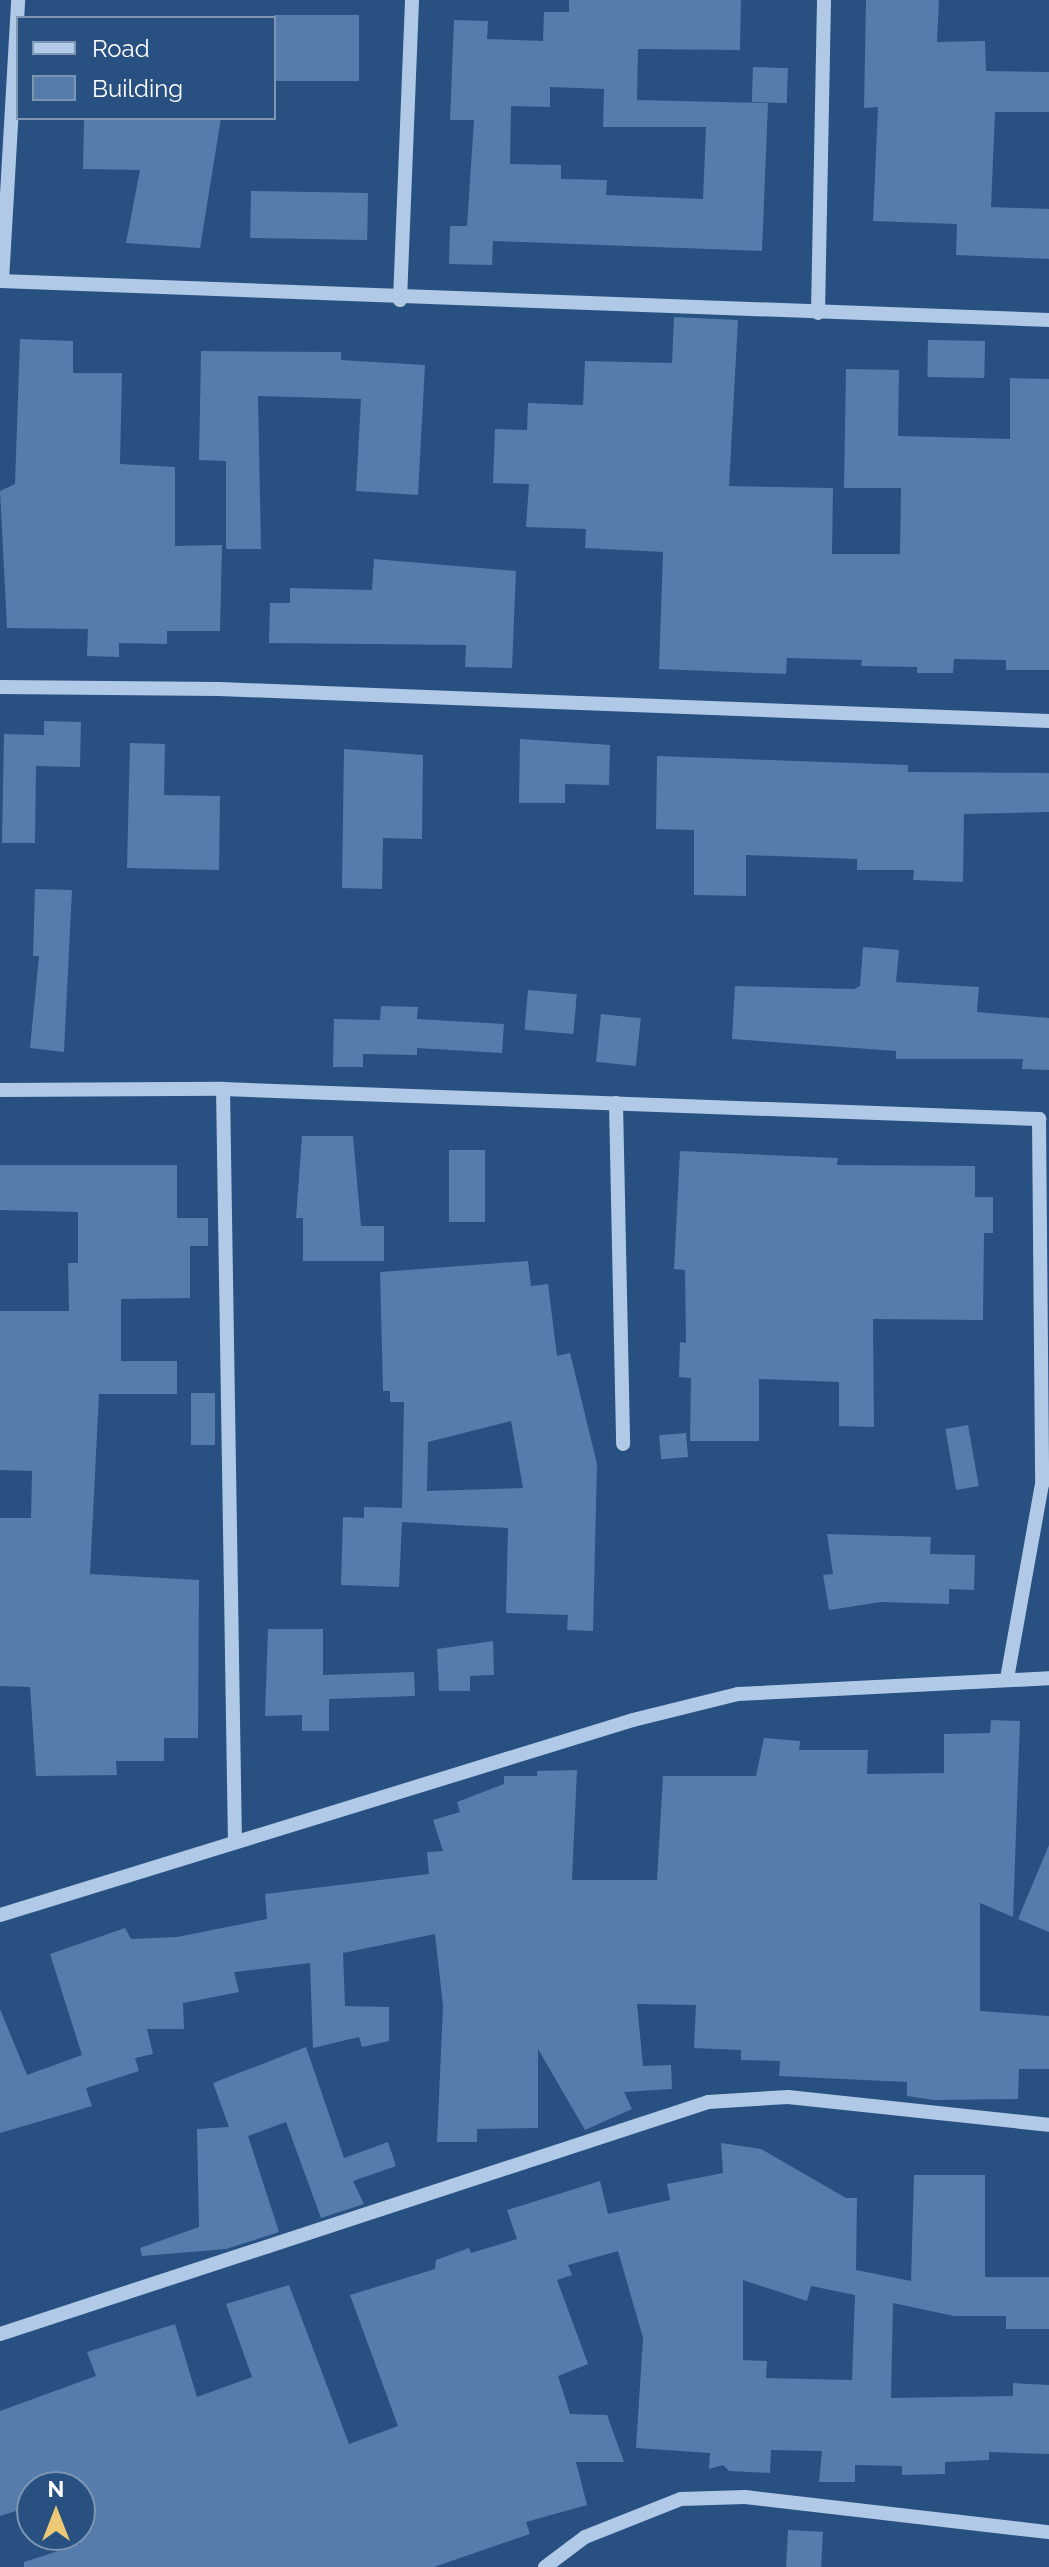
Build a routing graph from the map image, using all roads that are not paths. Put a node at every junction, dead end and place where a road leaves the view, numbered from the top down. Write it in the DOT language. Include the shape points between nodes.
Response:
graph roads {
  1 [pos="412,0"];
  2 [pos="824,0"];
  3 [pos="16,33"];
  4 [pos="1,281"];
  5 [pos="400,300"];
  6 [pos="818,313"];
  7 [pos="1049,320"];
  8 [pos="0,687"];
  9 [pos="1049,721"];
  10 [pos="223,1089"];
  11 [pos="0,1090"];
  12 [pos="616,1103"];
  13 [pos="623,1444"];
  14 [pos="1049,1678"];
  15 [pos="1007,1679"];
  16 [pos="235,1841"];
  17 [pos="0,1915"];
  18 [pos="1049,2125"];
  19 [pos="0,2334"];
  20 [pos="1049,2532"];
  21 [pos="545,2567"];
  1 -- 5 [label="street"];
  2 -- 6 [label="street"];
  3 -- 4 [label="street"];
  4 -- 5 [label="street"];
  5 -- 6 [label="street"];
  6 -- 7 [label="street"];
  8 -- 9 [label="street" via="219,689"];
  10 -- 11 [label="street"];
  10 -- 12 [label="street"];
  10 -- 16 [label="street"];
  12 -- 13 [label="street"];
  12 -- 15 [label="street" via="1039,1119 1042,1484"];
  14 -- 15 [label="street"];
  15 -- 16 [label="street" via="738,1694"];
  16 -- 17 [label="street"];
  18 -- 19 [label="street" via="788,2097 708,2102"];
  20 -- 21 [label="street" via="745,2497 681,2499 585,2537"];
}
